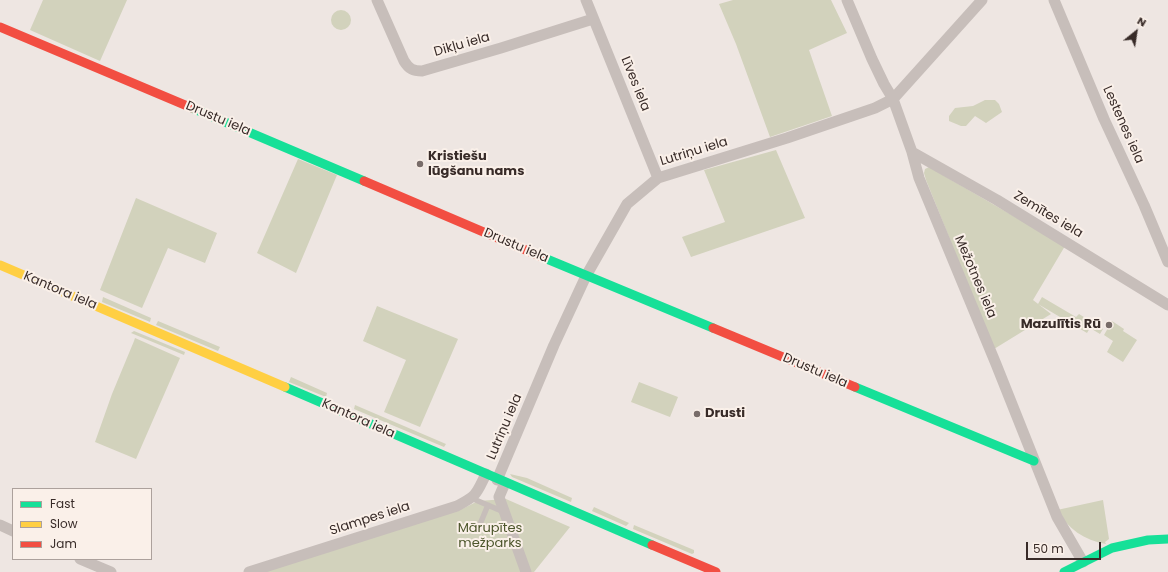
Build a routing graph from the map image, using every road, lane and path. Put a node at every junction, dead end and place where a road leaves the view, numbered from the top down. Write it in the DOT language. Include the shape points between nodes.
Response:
graph roads {
  1 [pos="378,0"];
  2 [pos="586,0"];
  3 [pos="847,0"];
  4 [pos="982,0"];
  5 [pos="1054,0"];
  6 [pos="594,19"];
  7 [pos="0,27"];
  8 [pos="893,99"];
  9 [pos="912,152"];
  10 [pos="658,178"];
  11 [pos="1168,262"];
  12 [pos="0,265"];
  13 [pos="586,276"];
  14 [pos="1168,305"];
  15 [pos="1034,461"];
  16 [pos="486,474"];
  17 [pos="501,481"];
  18 [pos="471,498"];
  19 [pos="488,506"];
  20 [pos="504,512"];
  21 [pos="0,525"];
  22 [pos="478,529"];
  23 [pos="12,531"];
  24 [pos="1168,539"];
  25 [pos="82,560"];
  26 [pos="1083,562"];
  27 [pos="111,572"];
  28 [pos="249,572"];
  29 [pos="526,572"];
  30 [pos="716,572"];
  31 [pos="1064,572"];
  1 -- 6 [label="street, Dikļu iela" via="404,61 414,71 422,71"];
  2 -- 6 [label="street, Līves iela"];
  3 -- 8 [label="street, Mežotnes iela" via="872,59"];
  4 -- 8 [label="street, Lutriņu iela"];
  5 -- 11 [label="street, Lestenes iela"];
  6 -- 10 [label="street, Līves iela"];
  7 -- 13 [label="street, Drustu iela"];
  8 -- 9 [label="street, Mežotnes iela"];
  8 -- 10 [label="street, Lutriņu iela" via="875,108 787,138"];
  9 -- 14 [label="street, Zemītes iela" via="1004,204"];
  9 -- 15 [label="street, Mežotnes iela" via="920,178"];
  10 -- 13 [label="street, Lutriņu iela" via="627,204"];
  12 -- 16 [label="street, Kantora iela"];
  13 -- 15 [label="street, Drustu iela"];
  13 -- 17 [label="street, Lutriņu iela" via="554,345"];
  15 -- 26 [label="street, Mežotnes iela" via="1057,517"];
  16 -- 17 [label="street, Kantora iela"];
  16 -- 18 [label="street, Slampes iela" via="477,493"];
  17 -- 20 [label="street, Lutriņu iela" via="499,497"];
  17 -- 30 [label="street, Kantora iela"];
  18 -- 19 [label="lane"];
  18 -- 28 [label="street, Slampes iela" via="457,506"];
  19 -- 20 [label="lane"];
  19 -- 22 [label="lane"];
  20 -- 29 [label="street, Lutriņu iela"];
  21 -- 23 [label="street"];
  24 -- 26 [label="street" via="1148,540 1112,548"];
  25 -- 27 [label="street"];
  26 -- 31 [label="street"];
}
